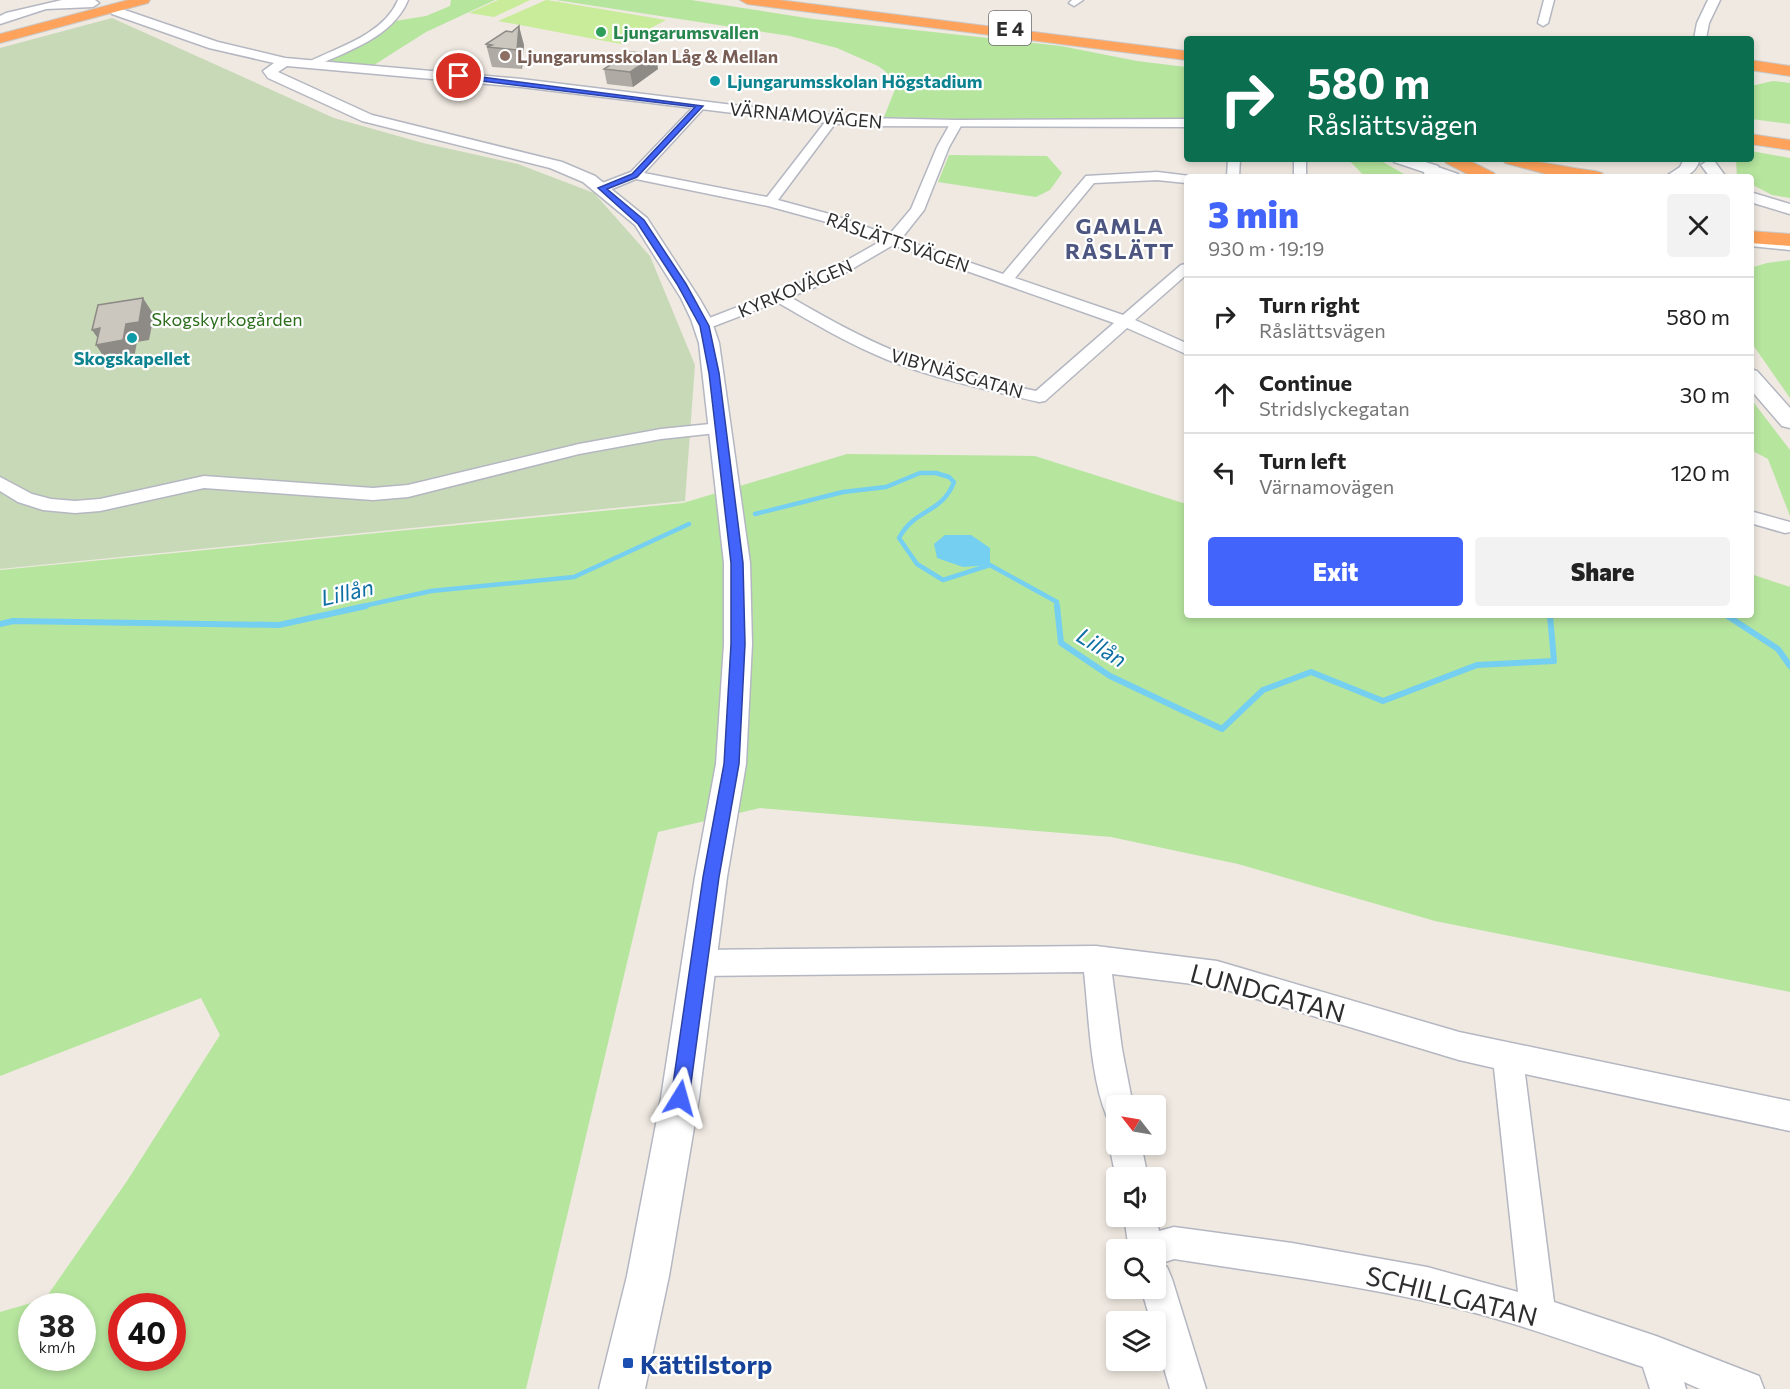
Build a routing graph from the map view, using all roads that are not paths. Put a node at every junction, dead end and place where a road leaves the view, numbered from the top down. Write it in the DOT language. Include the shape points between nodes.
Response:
graph roads {
  1 [pos="128,0"];
  2 [pos="143,0"];
  3 [pos="404,0"];
  4 [pos="747,0"];
  5 [pos="787,0"];
  6 [pos="802,0"];
  7 [pos="1549,0"];
  8 [pos="1714,0"];
  9 [pos="1724,0"];
  10 [pos="89,2"];
  11 [pos="834,6"];
  12 [pos="116,11"];
  13 [pos="0,20"];
  14 [pos="1543,23"];
  15 [pos="1701,36"];
  16 [pos="1713,36"];
  17 [pos="0,37"];
  18 [pos="1184,50"];
  19 [pos="1184,57"];
  20 [pos="285,62"];
  21 [pos="312,64"];
  22 [pos="1754,66"];
  23 [pos="1754,70"];
  24 [pos="1790,75"];
  25 [pos="1754,77"];
  26 [pos="700,106"];
  27 [pos="833,119"];
  28 [pos="1184,123"];
  29 [pos="956,124"];
  30 [pos="1754,126"];
  31 [pos="1790,130"];
  32 [pos="1754,133"];
  33 [pos="1790,138"];
  34 [pos="1754,141"];
  35 [pos="1790,146"];
  36 [pos="1400,162"];
  37 [pos="1406,162"];
  38 [pos="1458,162"];
  39 [pos="1498,162"];
  40 [pos="1521,162"];
  41 [pos="1692,162"];
  42 [pos="1430,174"];
  43 [pos="1481,174"];
  44 [pos="1537,174"];
  45 [pos="1574,174"];
  46 [pos="1680,174"];
  47 [pos="634,175"];
  48 [pos="1184,179"];
  49 [pos="602,188"];
  50 [pos="1754,198"];
  51 [pos="770,202"];
  52 [pos="1754,205"];
  53 [pos="1790,211"];
  54 [pos="1754,213"];
  55 [pos="1790,219"];
  56 [pos="1754,237"];
  57 [pos="892,240"];
  58 [pos="1790,240"];
  59 [pos="1754,242"];
  60 [pos="1790,246"];
  61 [pos="1184,270"];
  62 [pos="1004,279"];
  63 [pos="780,297"];
  64 [pos="1124,321"];
  65 [pos="704,326"];
  66 [pos="1184,348"];
  67 [pos="1754,380"];
  68 [pos="1790,421"];
  69 [pos="720,428"];
  70 [pos="0,483"];
  71 [pos="1754,518"];
  72 [pos="1785,528"];
  73 [pos="1096,959"];
  74 [pos="699,963"];
  75 [pos="1508,1057"];
  76 [pos="1116,1095"];
  77 [pos="1790,1116"];
  78 [pos="1166,1245"];
  79 [pos="1161,1299"];
  80 [pos="1538,1314"];
  81 [pos="1656,1354"];
  82 [pos="622,1389"];
  83 [pos="1188,1389"];
  84 [pos="1668,1389"];
  85 [pos="1746,1389"];
  1 -- 17 [label="highway"];
  2 -- 17 [label="highway"];
  3 -- 21 [label="street" via="400,11 380,29"];
  4 -- 19 [label="highway, E 4"];
  5 -- 11 [label="highway"];
  6 -- 11 [label="highway, E 4"];
  7 -- 14 [label="street"];
  8 -- 15 [label="street"];
  9 -- 16 [label="street"];
  10 -- 13 [label="street" via="49,3"];
  11 -- 18 [label="highway, E 4"];
  12 -- 20 [label="street, VÄRNAMOVÄGEN" via="213,45"];
  20 -- 21 [label="street, VÄRNAMOVÄGEN"];
  20 -- 49 [label="street" via="270,71 273,75 358,114 556,165"];
  21 -- 26 [label="street, VÄRNAMOVÄGEN" via="521,83"];
  22 -- 24 [label="highway"];
  23 -- 24 [label="highway"];
  24 -- 25 [label="highway"];
  26 -- 27 [label="street, VÄRNAMOVÄGEN"];
  26 -- 47 [label="street"];
  27 -- 29 [label="street, VÄRNAMOVÄGEN"];
  27 -- 51 [label="street"];
  28 -- 29 [label="street, VÄRNAMOVÄGEN"];
  29 -- 57 [label="street, KYRKOVÄGEN" via="917,210"];
  30 -- 31 [label="highway"];
  32 -- 33 [label="highway"];
  34 -- 35 [label="highway"];
  36 -- 42 [label="street"];
  37 -- 42 [label="street"];
  38 -- 43 [label="highway"];
  39 -- 44 [label="highway"];
  40 -- 45 [label="highway"];
  41 -- 46 [label="street"];
  47 -- 49 [label="street"];
  47 -- 51 [label="street, RÅSLÄTTSVÄGEN"];
  48 -- 62 [label="street" via="1090,179"];
  49 -- 65 [label="street" via="641,222"];
  50 -- 53 [label="street"];
  51 -- 57 [label="street, RÅSLÄTTSVÄGEN"];
  52 -- 53 [label="street"];
  54 -- 55 [label="street"];
  56 -- 58 [label="highway"];
  57 -- 62 [label="street, RÅSLÄTTSVÄGEN"];
  57 -- 63 [label="street, KYRKOVÄGEN" via="828,278"];
  59 -- 60 [label="street"];
  61 -- 64 [label="street"];
  62 -- 64 [label="street, RÅSLÄTTSVÄGEN"];
  63 -- 64 [label="street, VIBYNÄSGATAN" via="856,340 909,363 1039,397"];
  63 -- 65 [label="street, KYRKOVÄGEN"];
  64 -- 66 [label="street, RÅSLÄTTSVÄGEN"];
  65 -- 69 [label="street"];
  67 -- 68 [label="street"];
  69 -- 70 [label="street" via="579,449 408,491 373,494 204,482 70,509 42,505"];
  69 -- 74 [label="street" via="737,563 738,644 731,764"];
  71 -- 72 [label="street"];
  73 -- 74 [label="street, LUNDGATAN"];
  73 -- 75 [label="street, LUNDGATAN" via="1218,974"];
  73 -- 76 [label="street"];
  74 -- 82 [label="street" via="648,1276"];
  75 -- 77 [label="street, LUNDGATAN"];
  75 -- 80 [label="street"];
  78 -- 80 [label="street, SCHILLGATAN" via="1174,1243 1292,1260 1427,1284"];
  79 -- 83 [label="street"];
  80 -- 81 [label="street, SCHILLGATAN"];
  81 -- 84 [label="street"];
  81 -- 85 [label="street, SCHILLGATAN"];
}
